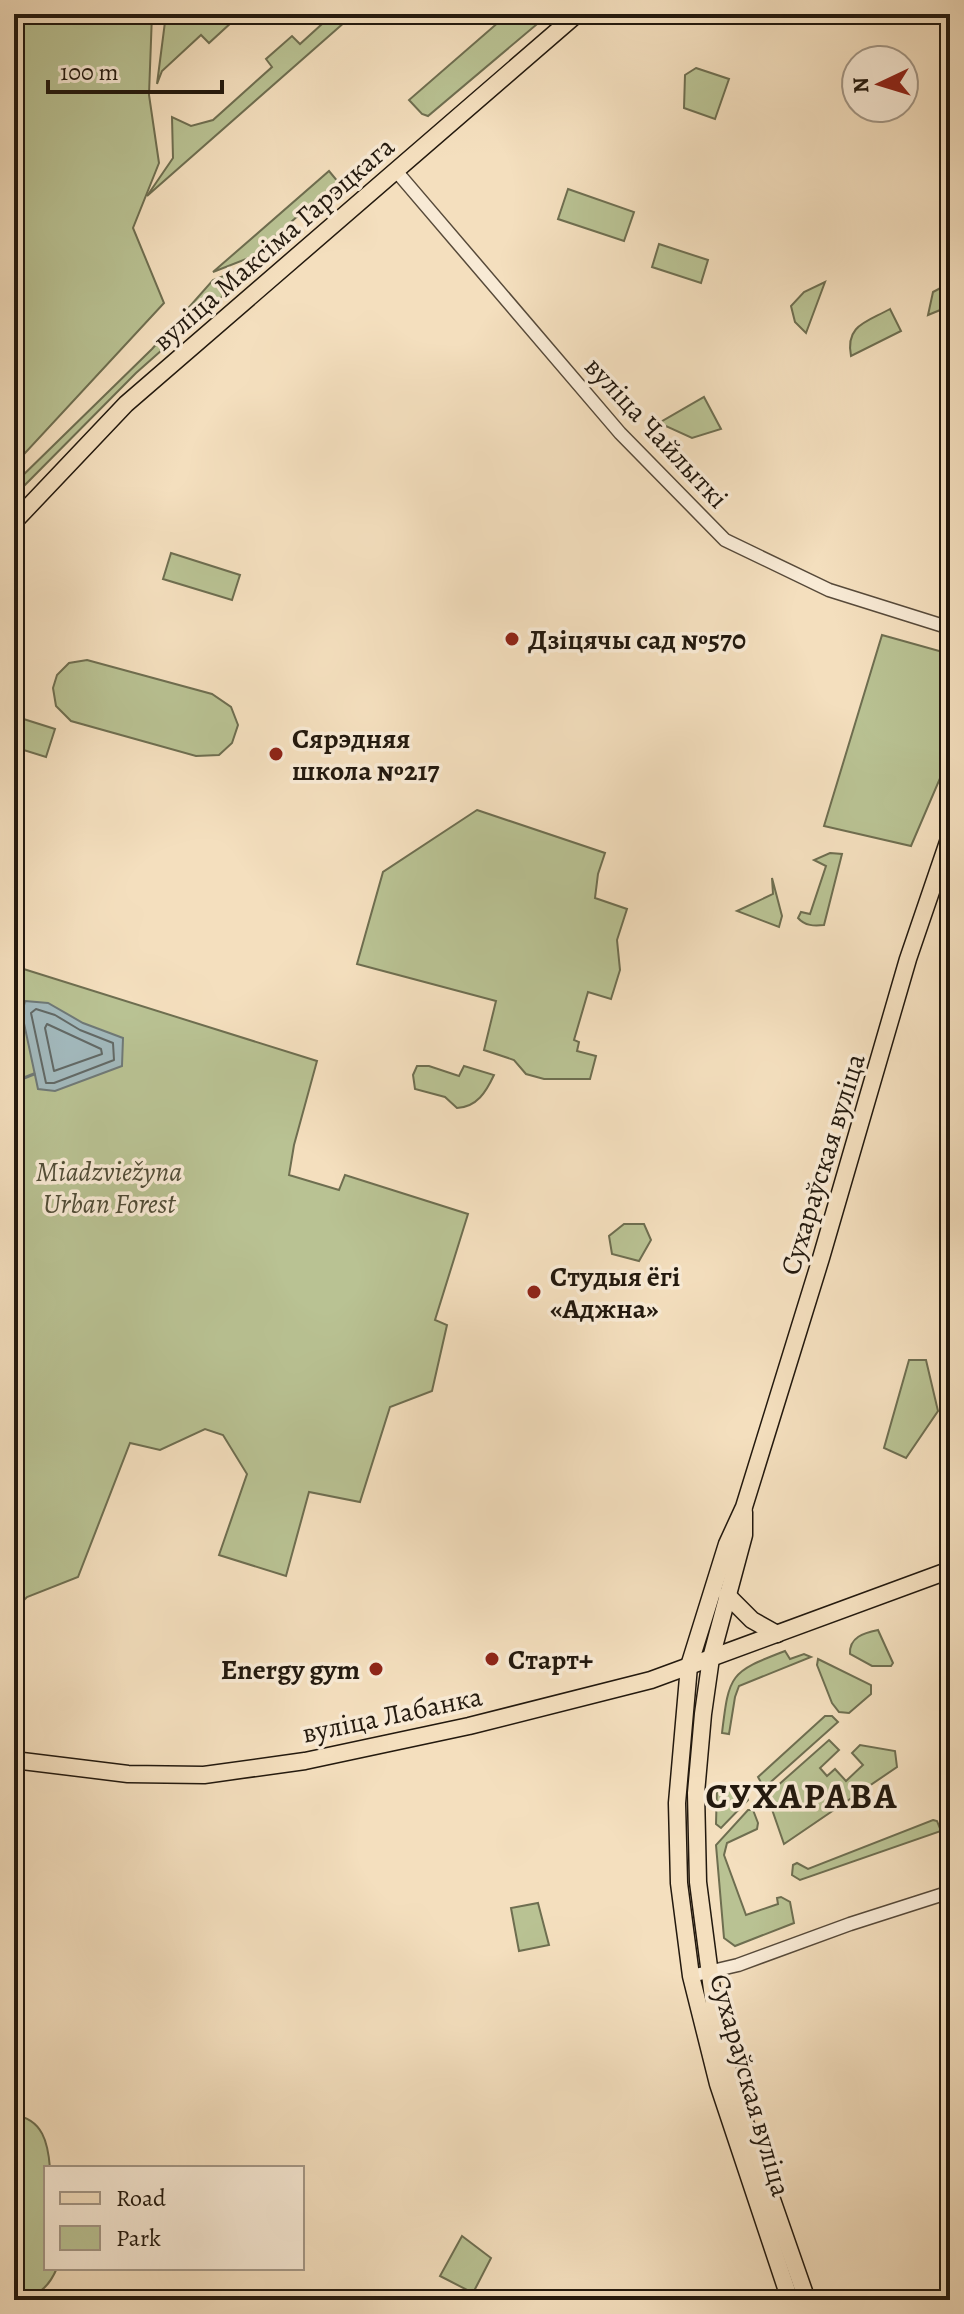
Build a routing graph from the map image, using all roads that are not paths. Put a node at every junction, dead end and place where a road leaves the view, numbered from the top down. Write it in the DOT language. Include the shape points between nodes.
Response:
graph roads {
  1 [pos="577,14"];
  2 [pos="397,172"];
  3 [pos="14,522"];
  4 [pos="950,628"];
  5 [pos="950,836"];
  6 [pos="744,1507"];
  7 [pos="950,1570"];
  8 [pos="727,1595"];
  9 [pos="777,1634"];
  10 [pos="711,1658"];
  11 [pos="689,1666"];
  12 [pos="651,1680"];
  13 [pos="685,1711"];
  14 [pos="14,1760"];
  15 [pos="950,1892"];
  16 [pos="700,1974"];
  17 [pos="790,2300"];
  18 [pos="807,2300"];
  1 -- 2 [label="main road, вуліца Максіма Гарэцкага"];
  2 -- 3 [label="main road, вуліца Максіма Гарэцкага" via="126,404"];
  2 -- 4 [label="street, вуліца Чайлыткі" via="620,433 725,540 829,590"];
  5 -- 6 [label="main road, Сухараўская вуліца" via="908,959"];
  6 -- 8 [label="main road, Сухараўская вуліца" via="744,1535"];
  6 -- 11 [label="main road, Сухараўская вуліца"];
  7 -- 9 [label="main road, вуліца Лабанка"];
  8 -- 9 [label="main road" via="752,1620"];
  8 -- 10 [label="main road, Сухараўская вуліца"];
  9 -- 10 [label="main road, вуліца Лабанка"];
  10 -- 11 [label="main road, вуліца Лабанка"];
  10 -- 16 [label="main road, Сухараўская вуліца" via="696,1834"];
  11 -- 12 [label="main road, вуліца Лабанка"];
  11 -- 13 [label="main road, Сухараўская вуліца"];
  12 -- 13 [label="main road" via="671,1687"];
  12 -- 14 [label="main road, вуліца Лабанка" via="414,1738 204,1775 128,1774"];
  13 -- 16 [label="main road, Сухараўская вуліца" via="677,1803 679,1883"];
  15 -- 16 [label="street"];
  16 -- 17 [label="main road, Сухараўская вуліца" via="718,2084"];
  16 -- 18 [label="main road, Сухараўская вуліца" via="730,2079"];
}
